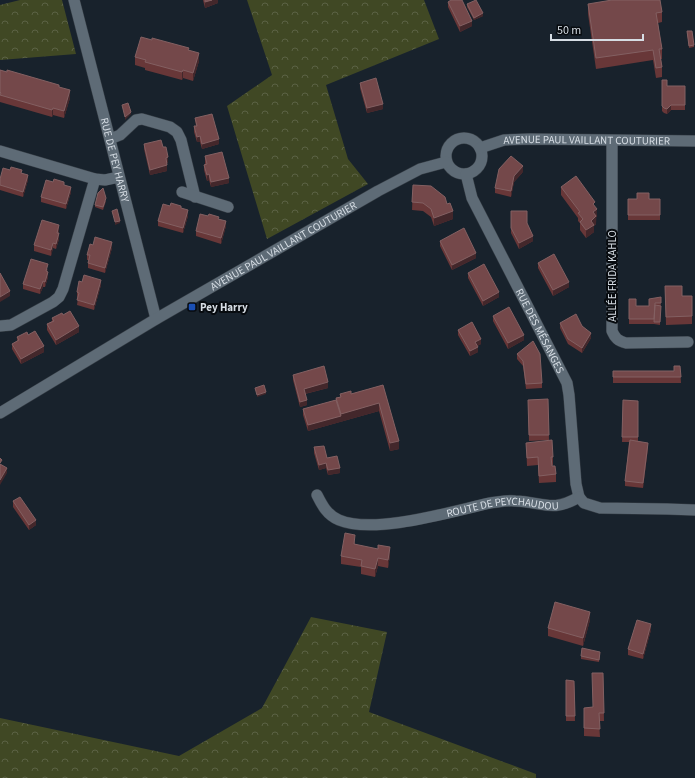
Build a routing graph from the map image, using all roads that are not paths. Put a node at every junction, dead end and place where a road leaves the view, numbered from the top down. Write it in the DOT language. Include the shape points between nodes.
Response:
graph roads {
  1 [pos="74,0"];
  2 [pos="110,139"];
  3 [pos="612,141"];
  4 [pos="695,141"];
  5 [pos="480,148"];
  6 [pos="0,151"];
  7 [pos="446,162"];
  8 [pos="466,174"];
  9 [pos="119,177"];
  10 [pos="95,179"];
  11 [pos="182,192"];
  12 [pos="195,197"];
  13 [pos="228,207"];
  14 [pos="156,319"];
  15 [pos="0,326"];
  16 [pos="688,342"];
  17 [pos="0,413"];
  18 [pos="317,495"];
  19 [pos="579,497"];
  20 [pos="695,510"];
  1 -- 2 [label="street, RUE DE PEY HARRY"];
  2 -- 9 [label="street, RUE DE PEY HARRY"];
  2 -- 12 [label="street" via="120,135 136,120 142,119 170,127 177,132 181,140"];
  3 -- 4 [label="street, AVENUE PAUL VAILLANT COUTURIER"];
  3 -- 5 [label="street, AVENUE PAUL VAILLANT COUTURIER" via="504,140"];
  3 -- 16 [label="street, ALLÉE FRIDA KAHLO" via="614,337 626,342"];
  5 -- 7 [label="street" via="477,143 466,138 454,140 446,150"];
  5 -- 8 [label="street" via="481,163 475,170"];
  6 -- 10 [label="street"];
  7 -- 8 [label="street" via="452,170"];
  7 -- 14 [label="street, AVENUE PAUL VAILLANT COUTURIER" via="420,169 378,191"];
  8 -- 19 [label="street, RUE DES MÉSANGES" via="472,198 567,383"];
  9 -- 10 [label="street"];
  9 -- 14 [label="street, RUE DE PEY HARRY"];
  10 -- 15 [label="street" via="59,297 11,325"];
  11 -- 12 [label="street"];
  12 -- 13 [label="street"];
  14 -- 17 [label="street, AVENUE PAUL VAILLANT COUTURIER"];
  18 -- 19 [label="street, ROUTE DE PEYCHAUDOU" via="323,508 330,515 339,520 369,524 409,521 503,501 559,506"];
  19 -- 20 [label="street" via="584,503 600,508"];
}
